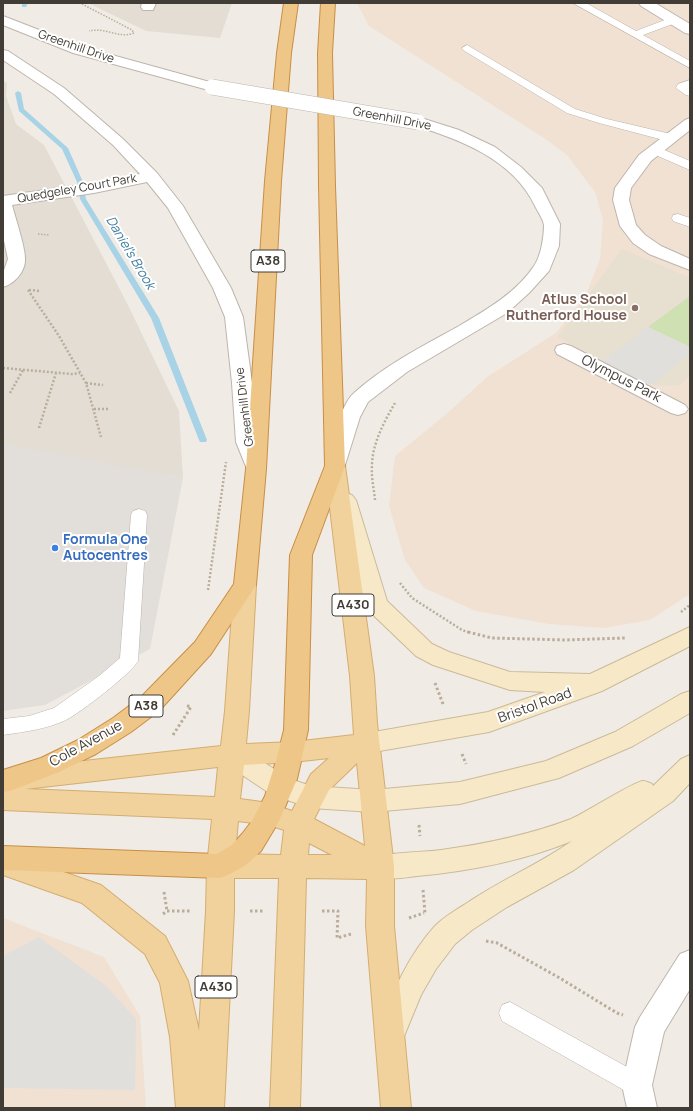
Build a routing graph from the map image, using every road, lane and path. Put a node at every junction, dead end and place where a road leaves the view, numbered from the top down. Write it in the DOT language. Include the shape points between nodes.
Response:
graph roads {
  1 [pos="73,3"];
  2 [pos="85,3"];
  3 [pos="291,3"];
  4 [pos="328,3"];
  5 [pos="578,3"];
  6 [pos="646,3"];
  7 [pos="82,4"];
  8 [pos="3,20"];
  9 [pos="674,20"];
  10 [pos="690,30"];
  11 [pos="86,32"];
  12 [pos="636,34"];
  13 [pos="467,48"];
  14 [pos="3,54"];
  15 [pos="690,65"];
  16 [pos="690,83"];
  17 [pos="690,93"];
  18 [pos="690,123"];
  19 [pos="671,138"];
  20 [pos="655,150"];
  21 [pos="690,166"];
  22 [pos="151,176"];
  23 [pos="3,201"];
  24 [pos="678,218"];
  25 [pos="690,223"];
  26 [pos="690,265"];
  27 [pos="7,279"];
  28 [pos="28,290"];
  29 [pos="40,291"];
  30 [pos="564,350"];
  31 [pos="3,368"];
  32 [pos="23,370"];
  33 [pos="56,373"];
  34 [pos="80,373"];
  35 [pos="86,383"];
  36 [pos="103,385"];
  37 [pos="10,393"];
  38 [pos="686,407"];
  39 [pos="94,409"];
  40 [pos="108,409"];
  41 [pos="39,428"];
  42 [pos="102,436"];
  43 [pos="226,461"];
  44 [pos="335,466"];
  45 [pos="256,469"];
  46 [pos="139,515"];
  47 [pos="245,585"];
  48 [pos="208,593"];
  49 [pos="690,605"];
  50 [pos="679,613"];
  51 [pos="462,630"];
  52 [pos="690,636"];
  53 [pos="632,638"];
  54 [pos="593,684"];
  55 [pos="690,701"];
  56 [pos="3,727"];
  57 [pos="368,743"];
  58 [pos="292,752"];
  59 [pos="232,755"];
  60 [pos="690,756"];
  61 [pos="690,766"];
  62 [pos="5,787"];
  63 [pos="281,787"];
  64 [pos="311,797"];
  65 [pos="373,801"];
  66 [pos="227,809"];
  67 [pos="269,814"];
  68 [pos="298,824"];
  69 [pos="3,858"];
  70 [pos="3,863"];
  71 [pos="220,866"];
  72 [pos="293,867"];
  73 [pos="380,867"];
  74 [pos="481,945"];
  75 [pos="690,963"];
  76 [pos="510,1013"];
  77 [pos="654,1019"];
  78 [pos="390,1037"];
  79 [pos="639,1096"];
  80 [pos="191,1108"];
  81 [pos="209,1108"];
  82 [pos="285,1108"];
  83 [pos="396,1108"];
  1 -- 7 [label="path"];
  2 -- 7 [label="path"];
  3 -- 45 [label="highway, A38" via="284,52 273,181"];
  4 -- 44 [label="highway" via="325,54"];
  5 -- 12 [label="lane"];
  6 -- 9 [label="street"];
  7 -- 11 [label="path" via="134,33 123,36 107,29"];
  8 -- 44 [label="street, Greenhill Drive, bridge" via="78,50 212,87 418,122 454,133 490,150 536,191 552,224 550,246 543,267 500,309 400,368 360,398 350,417"];
  9 -- 10 [label="street"];
  9 -- 12 [label="lane"];
  12 -- 15 [label="lane"];
  13 -- 19 [label="lane" via="571,111"];
  14 -- 22 [label="street, Greenhill Drive" via="59,91 118,142"];
  16 -- 17 [label="lane" via="682,88"];
  18 -- 19 [label="street"];
  19 -- 20 [label="street"];
  20 -- 21 [label="lane"];
  20 -- 26 [label="street" via="645,158 623,188 621,200 628,226 639,239 655,250"];
  22 -- 23 [label="street, Quedgeley Court Park" via="94,188"];
  22 -- 45 [label="street, Greenhill Drive" via="175,206 188,228 222,288 234,317 246,442"];
  23 -- 27 [label="street, Quedgeley Court Park" via="17,259 16,267"];
  24 -- 25 [label="lane"];
  27 -- 28 [label="path"];
  28 -- 29 [label="path"];
  28 -- 34 [label="path"];
  30 -- 38 [label="street, Olympus Park"];
  31 -- 32 [label="path"];
  32 -- 33 [label="path"];
  32 -- 37 [label="path"];
  33 -- 34 [label="path"];
  33 -- 41 [label="path"];
  34 -- 35 [label="path"];
  35 -- 36 [label="path"];
  35 -- 39 [label="path"];
  39 -- 40 [label="path"];
  39 -- 42 [label="path"];
  43 -- 48 [label="path"];
  44 -- 54 [label="main road" via="377,605 424,650 510,681"];
  44 -- 57 [label="main road, A430"];
  44 -- 58 [label="highway" via="301,554 296,730"];
  45 -- 47 [label="highway, A38"];
  46 -- 56 [label="lane" via="129,661 60,714 29,724"];
  47 -- 59 [label="main road"];
  47 -- 62 [label="highway, Cole Avenue / A38" via="203,648 150,704 87,747"];
  49 -- 50 [label="path"];
  51 -- 53 [label="path" via="492,638"];
  52 -- 54 [label="main road, Bristol Road"];
  54 -- 57 [label="main road, Bristol Road" via="489,722"];
  55 -- 65 [label="main road" via="624,739 550,770 460,793"];
  57 -- 58 [label="main road, Cole Avenue"];
  57 -- 64 [label="main road" via="334,768 320,782"];
  57 -- 65 [label="main road, A430"];
  58 -- 59 [label="main road, Cole Avenue"];
  58 -- 63 [label="highway"];
  59 -- 62 [label="main road, Cole Avenue"];
  59 -- 63 [label="main road"];
  59 -- 66 [label="main road, A430"];
  60 -- 73 [label="main road" via="648,790 582,826 510,851 445,862"];
  61 -- 78 [label="main road" via="664,793 564,862 497,898 462,920 445,935 409,988"];
  62 -- 66 [label="main road"];
  63 -- 64 [label="main road"];
  63 -- 67 [label="highway"];
  64 -- 65 [label="main road"];
  64 -- 68 [label="main road"];
  65 -- 73 [label="main road, A430"];
  66 -- 67 [label="main road"];
  66 -- 71 [label="main road, A430"];
  67 -- 68 [label="main road"];
  67 -- 71 [label="highway" via="257,836 242,853"];
  68 -- 72 [label="main road"];
  68 -- 73 [label="main road"];
  69 -- 71 [label="highway"];
  70 -- 80 [label="main road" via="91,894 155,945 174,981 185,1037"];
  71 -- 72 [label="main road"];
  71 -- 81 [label="main road, A430" via="220,911"];
  72 -- 73 [label="main road"];
  72 -- 82 [label="main road"];
  73 -- 78 [label="main road, A430" via="380,926"];
  74 -- 77 [label="path" via="486,941 497,943 617,1013 629,1017 638,1001"];
  75 -- 77 [label="street"];
  76 -- 79 [label="lane"];
  77 -- 79 [label="street"];
  78 -- 83 [label="main road, A430"];
}
